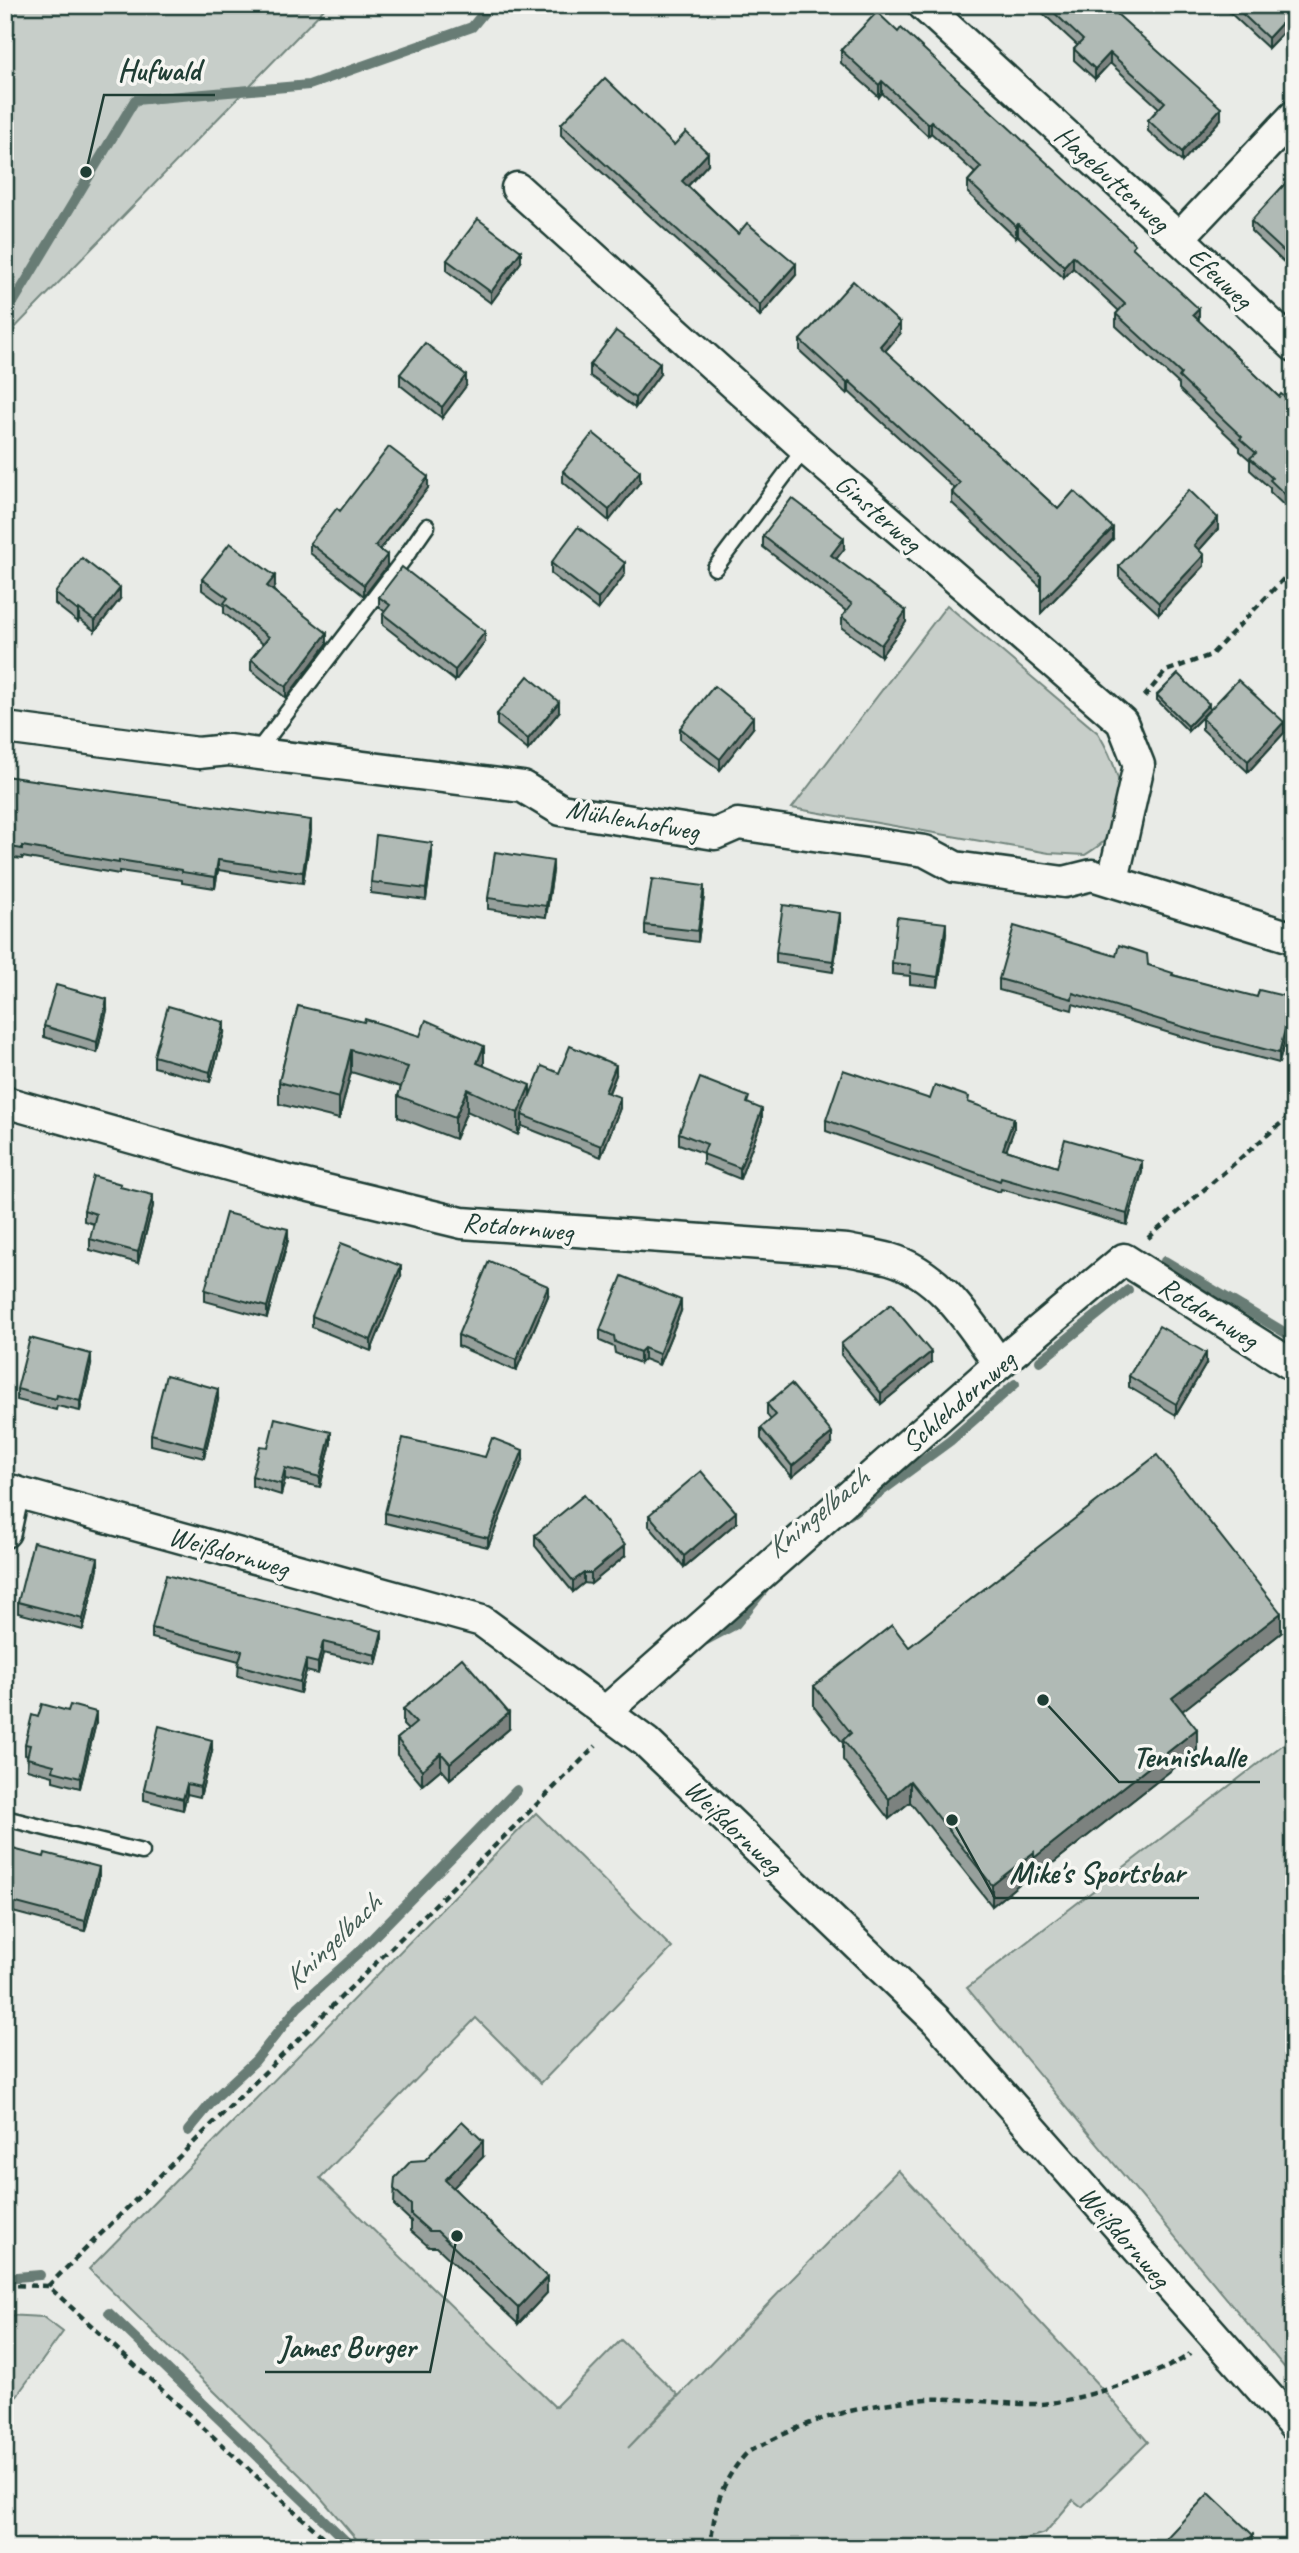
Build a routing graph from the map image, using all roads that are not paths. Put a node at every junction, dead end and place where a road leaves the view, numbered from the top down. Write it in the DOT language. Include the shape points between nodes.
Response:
graph roads {
  1 [pos="923,5"];
  2 [pos="1294,116"];
  3 [pos="517,188"];
  4 [pos="1179,238"];
  5 [pos="1294,346"];
  6 [pos="805,448"];
  7 [pos="427,526"];
  8 [pos="715,568"];
  9 [pos="5,729"];
  10 [pos="256,753"];
  11 [pos="1113,880"];
  12 [pos="1294,938"];
  13 [pos="5,1102"];
  14 [pos="1124,1259"];
  15 [pos="999,1363"];
  16 [pos="1294,1366"];
  17 [pos="10,1490"];
  18 [pos="5,1532"];
  19 [pos="613,1717"];
  20 [pos="5,1818"];
  21 [pos="142,1852"];
  22 [pos="1292,2421"];
  1 -- 4 [label="street, Hagebuttenweg"];
  2 -- 4 [label="street, Hagebuttenweg"];
  3 -- 6 [label="street, Ginsterweg"];
  4 -- 5 [label="street, Efeuweg"];
  6 -- 8 [label="lane"];
  6 -- 11 [label="street, Ginsterweg" via="1122,722 1139,765"];
  7 -- 10 [label="lane"];
  9 -- 10 [label="street, Mühlenhofweg" via="198,753"];
  10 -- 11 [label="street, Mühlenhofweg" via="523,787 561,810 715,834 738,824 925,851 955,867 1064,882 1092,875"];
  11 -- 12 [label="street, Mühlenhofweg"];
  13 -- 15 [label="street, Rotdornweg" via="264,1175 462,1223 847,1250 892,1259 925,1276 956,1304"];
  14 -- 15 [label="street, Schlehdornweg"];
  14 -- 16 [label="street, Rotdornweg"];
  15 -- 19 [label="street, Schlehdornweg"];
  17 -- 18 [label="street"];
  17 -- 19 [label="street, Weißdornweg" via="481,1621"];
  19 -- 22 [label="street, Weißdornweg" via="646,1742 936,2021"];
  20 -- 21 [label="lane"];
}
